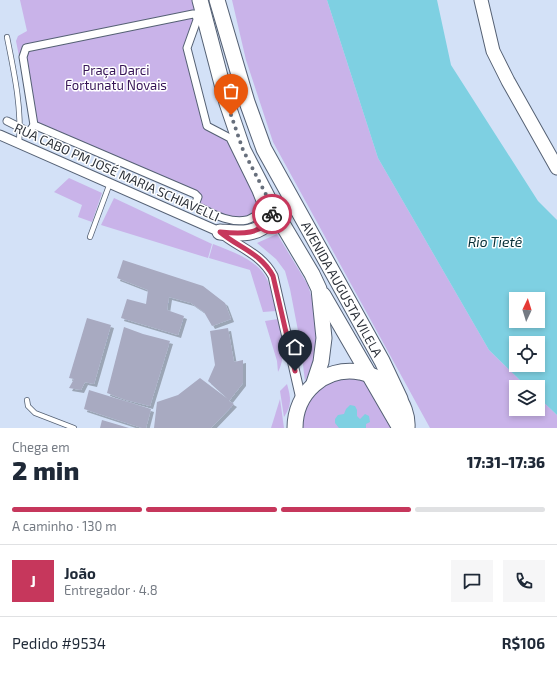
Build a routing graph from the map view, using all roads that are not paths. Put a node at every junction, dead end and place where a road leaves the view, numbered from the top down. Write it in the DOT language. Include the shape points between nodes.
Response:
graph roads {
  1 [pos="200,0"];
  2 [pos="217,0"];
  3 [pos="225,0"];
  4 [pos="481,0"];
  5 [pos="7,37"];
  6 [pos="236,64"];
  7 [pos="7,121"];
  8 [pos="34,125"];
  9 [pos="20,128"];
  10 [pos="0,135"];
  11 [pos="19,143"];
  12 [pos="557,168"];
  13 [pos="110,183"];
  14 [pos="274,210"];
  15 [pos="220,232"];
  16 [pos="90,237"];
  17 [pos="320,289"];
  18 [pos="370,374"];
  19 [pos="314,384"];
  20 [pos="301,399"];
  21 [pos="27,400"];
  22 [pos="402,405"];
  23 [pos="74,428"];
  24 [pos="295,428"];
  25 [pos="400,428"];
  26 [pos="407,428"];
  27 [pos="416,428"];
  1 -- 14 [label="main road, AVENIDA AUGUSTA VILELA" via="227,103 243,150"];
  2 -- 6 [label="main road, AVENIDA AUGUSTA VILELA"];
  3 -- 6 [label="main road"];
  4 -- 12 [label="main road" via="493,51"];
  5 -- 9 [label="lane"];
  6 -- 22 [label="main road, AVENIDA AUGUSTA VILELA" via="264,149 382,361"];
  7 -- 9 [label="street"];
  8 -- 8 [label="street" via="195,194 198,197 194,205 221,217 247,220 258,214 262,206 230,138 207,126 187,48 197,20 196,14 26,48 23,57"];
  8 -- 9 [label="street" via="29,132"];
  9 -- 11 [label="lane"];
  10 -- 11 [label="street, RUA CABO PM JOSÉ MARIA SCHIAVELLI"];
  11 -- 13 [label="street, RUA CABO PM JOSÉ MARIA SCHIAVELLI"];
  13 -- 15 [label="street, RUA CABO PM JOSÉ MARIA SCHIAVELLI"];
  13 -- 16 [label="lane"];
  14 -- 15 [label="main road" via="269,221 258,230 241,234"];
  14 -- 17 [label="main road, AVENIDA AUGUSTA VILELA"];
  15 -- 20 [label="street, RUA CABO PM JOSÉ MARIA SCHIAVELLI" via="260,258 273,276"];
  17 -- 18 [label="main road"];
  17 -- 19 [label="main road, AVENIDA AUGUSTA VILELA" via="324,338 321,362"];
  18 -- 19 [label="main road" via="351,371 331,374"];
  18 -- 22 [label="main road" via="387,384"];
  18 -- 25 [label="main road"];
  19 -- 20 [label="main road"];
  20 -- 24 [label="main road" via="295,417"];
  21 -- 23 [label="lane" via="28,406 35,413"];
  22 -- 26 [label="main road"];
  22 -- 27 [label="main road"];
}
